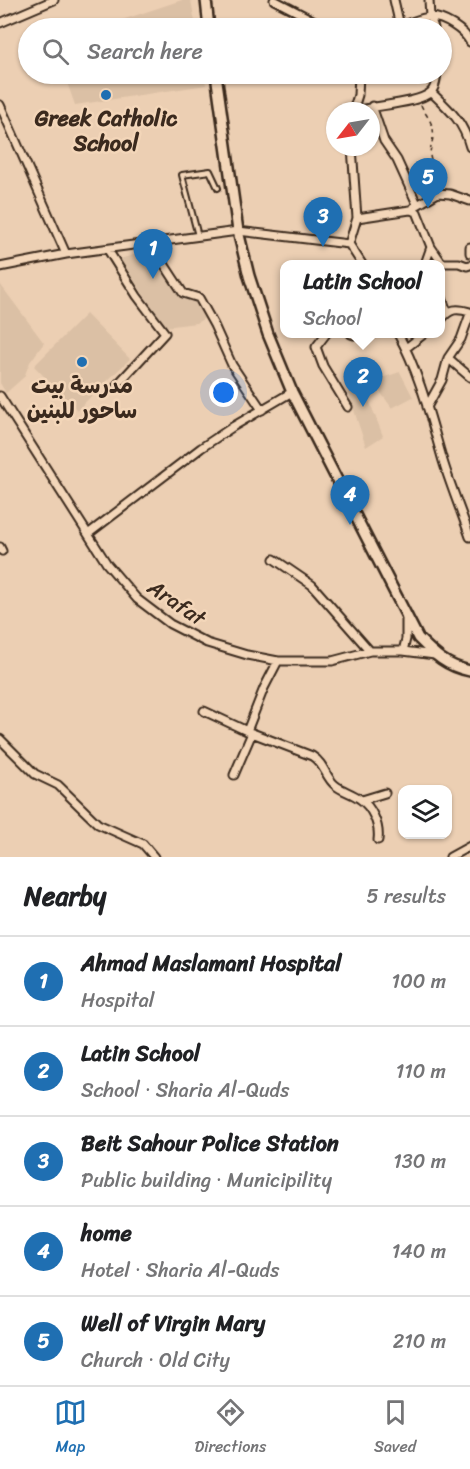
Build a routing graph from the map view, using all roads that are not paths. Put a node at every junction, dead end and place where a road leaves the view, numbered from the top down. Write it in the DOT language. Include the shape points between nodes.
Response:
graph roads {
  1 [pos="54,0"];
  2 [pos="206,0"];
  3 [pos="274,0"];
  4 [pos="394,0"];
  5 [pos="429,0"];
  6 [pos="430,17"];
  7 [pos="208,18"];
  8 [pos="309,18"];
  9 [pos="398,18"];
  10 [pos="0,23"];
  11 [pos="452,25"];
  12 [pos="470,42"];
  13 [pos="217,84"];
  14 [pos="359,84"];
  15 [pos="435,84"];
  16 [pos="431,92"];
  17 [pos="356,102"];
  18 [pos="0,105"];
  19 [pos="380,105"];
  20 [pos="380,129"];
  21 [pos="470,147"];
  22 [pos="353,156"];
  23 [pos="218,188"];
  24 [pos="470,201"];
  25 [pos="417,204"];
  26 [pos="410,210"];
  27 [pos="357,218"];
  28 [pos="238,231"];
  29 [pos="199,237"];
  30 [pos="152,244"];
  31 [pos="349,244"];
  32 [pos="431,247"];
  33 [pos="470,247"];
  34 [pos="108,250"];
  35 [pos="470,253"];
  36 [pos="66,254"];
  37 [pos="359,260"];
  38 [pos="428,260"];
  39 [pos="440,260"];
  40 [pos="445,263"];
  41 [pos="470,265"];
  42 [pos="0,267"];
  43 [pos="445,306"];
  44 [pos="447,312"];
  45 [pos="470,314"];
  46 [pos="445,315"];
  47 [pos="322,338"];
  48 [pos="401,338"];
  49 [pos="418,338"];
  50 [pos="406,348"];
  51 [pos="448,358"];
  52 [pos="470,377"];
  53 [pos="117,385"];
  54 [pos="292,392"];
  55 [pos="0,396"];
  56 [pos="348,407"];
  57 [pos="427,407"];
  58 [pos="262,410"];
  59 [pos="88,534"];
  60 [pos="470,537"];
  61 [pos="274,559"];
  62 [pos="406,617"];
  63 [pos="370,651"];
  64 [pos="403,651"];
  65 [pos="435,655"];
  66 [pos="278,661"];
  67 [pos="470,671"];
  68 [pos="204,711"];
  69 [pos="250,732"];
  70 [pos="0,739"];
  71 [pos="234,775"];
  72 [pos="385,793"];
  73 [pos="362,800"];
  74 [pos="378,840"];
  75 [pos="470,846"];
  76 [pos="154,857"];
  77 [pos="450,857"];
  1 -- 10 [label="street"];
  2 -- 7 [label="main road"];
  3 -- 8 [label="street"];
  4 -- 9 [label="street"];
  5 -- 6 [label="street"];
  11 -- 12 [label="street" via="466,34"];
  13 -- 28 [label="main road"];
  14 -- 17 [label="street"];
  15 -- 16 [label="street"];
  16 -- 19 [label="street"];
  16 -- 21 [label="street" via="453,113 465,130"];
  18 -- 36 [label="street"];
  20 -- 25 [label="street"];
  22 -- 27 [label="street"];
  23 -- 29 [label="lane" via="210,171 182,175"];
  24 -- 25 [label="street" via="438,192"];
  25 -- 26 [label="street"];
  26 -- 27 [label="street"];
  26 -- 32 [label="street" via="420,217"];
  27 -- 31 [label="street"];
  28 -- 29 [label="street"];
  28 -- 31 [label="street"];
  28 -- 54 [label="main road" via="268,334"];
  29 -- 30 [label="street"];
  30 -- 34 [label="street"];
  30 -- 58 [label="street" via="183,293 198,298 232,365"];
  31 -- 37 [label="street"];
  32 -- 38 [label="street"];
  32 -- 39 [label="street"];
  33 -- 35 [label="street"];
  34 -- 36 [label="street"];
  34 -- 53 [label="street" via="165,333"];
  36 -- 42 [label="street"];
  40 -- 41 [label="street"];
  43 -- 44 [label="street"];
  44 -- 45 [label="street" via="455,309"];
  44 -- 46 [label="street"];
  45 -- 51 [label="street" via="461,339"];
  47 -- 56 [label="street" via="316,347 323,366"];
  48 -- 50 [label="street"];
  49 -- 50 [label="street"];
  50 -- 57 [label="street"];
  51 -- 52 [label="street"];
  51 -- 57 [label="street" via="442,380"];
  54 -- 58 [label="street"];
  54 -- 62 [label="main road"];
  55 -- 59 [label="street, Arafat"];
  57 -- 60 [label="street"];
  58 -- 59 [label="street" via="193,454"];
  59 -- 66 [label="street, Arafat" via="137,599 170,624 207,643 246,656"];
  61 -- 63 [label="street" via="312,585"];
  62 -- 64 [label="street"];
  62 -- 65 [label="main road" via="418,638"];
  63 -- 64 [label="street, Arafat"];
  63 -- 66 [label="street, Arafat" via="332,662"];
  64 -- 65 [label="street, Arafat"];
  65 -- 67 [label="main road" via="453,668"];
  66 -- 69 [label="street"];
  68 -- 69 [label="street"];
  69 -- 71 [label="street"];
  69 -- 73 [label="street" via="312,756 320,761 334,784"];
  70 -- 76 [label="street" via="35,774 58,785 98,824 143,844"];
  72 -- 73 [label="street"];
  73 -- 74 [label="street" via="376,819"];
  75 -- 77 [label="street"];
}
